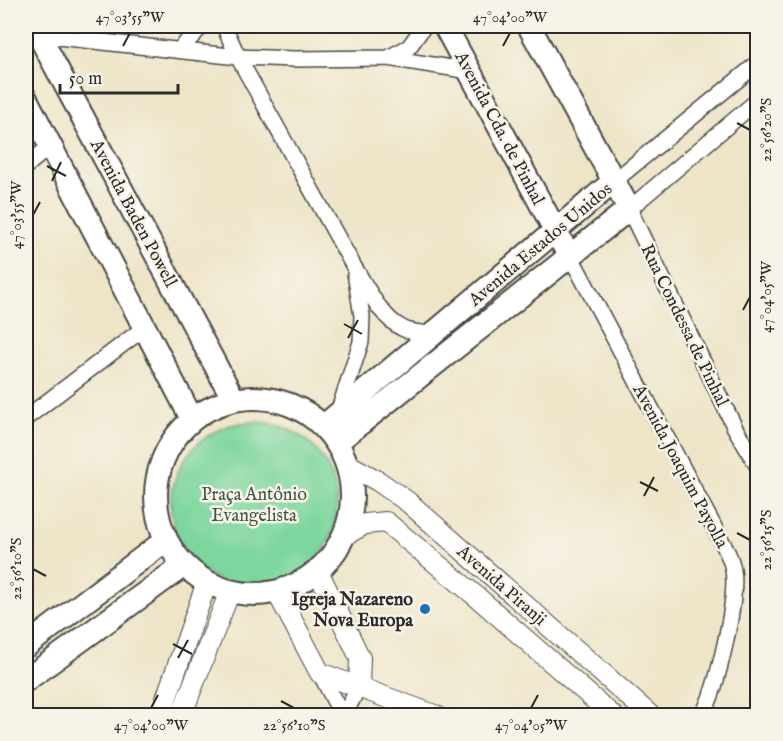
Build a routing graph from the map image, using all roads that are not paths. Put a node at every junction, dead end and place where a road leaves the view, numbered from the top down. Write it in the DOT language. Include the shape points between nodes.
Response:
graph roads {
  1 [pos="202,26"];
  2 [pos="224,26"];
  3 [pos="424,26"];
  4 [pos="445,26"];
  5 [pos="529,26"];
  6 [pos="33,31"];
  7 [pos="180,49"];
  8 [pos="238,57"];
  9 [pos="388,58"];
  10 [pos="758,63"];
  11 [pos="470,71"];
  12 [pos="26,99"];
  13 [pos="758,100"];
  14 [pos="50,147"];
  15 [pos="26,166"];
  16 [pos="613,182"];
  17 [pos="629,209"];
  18 [pos="555,231"];
  19 [pos="571,257"];
  20 [pos="354,267"];
  21 [pos="144,328"];
  22 [pos="432,334"];
  23 [pos="234,400"];
  24 [pos="26,418"];
  25 [pos="192,419"];
  26 [pos="332,428"];
  27 [pos="347,464"];
  28 [pos="758,467"];
  29 [pos="345,535"];
  30 [pos="166,540"];
  31 [pos="184,565"];
  32 [pos="318,571"];
  33 [pos="207,582"];
  34 [pos="230,591"];
  35 [pos="277,592"];
  36 [pos="26,646"];
  37 [pos="320,673"];
  38 [pos="26,680"];
  39 [pos="359,686"];
  40 [pos="160,716"];
  41 [pos="181,716"];
  42 [pos="338,716"];
  43 [pos="344,716"];
  44 [pos="437,716"];
  45 [pos="613,716"];
  46 [pos="651,716"];
  47 [pos="702,716"];
  1 -- 7 [label="street"];
  2 -- 8 [label="street"];
  3 -- 9 [label="street" via="409,47"];
  4 -- 11 [label="main road, Avenida Cda. de Pinhal"];
  5 -- 16 [label="main road, Rua Condessa de Pinhal"];
  6 -- 7 [label="street"];
  6 -- 23 [label="main road, Avenida Baden Powell"];
  7 -- 8 [label="street"];
  8 -- 9 [label="street"];
  8 -- 20 [label="street"];
  9 -- 11 [label="street"];
  10 -- 16 [label="street, Avenida Estados Unidos"];
  11 -- 18 [label="main road, Avenida Cda. de Pinhal"];
  12 -- 14 [label="main road"];
  13 -- 17 [label="street, Avenida Estados Unidos"];
  14 -- 15 [label="street"];
  14 -- 21 [label="main road"];
  16 -- 17 [label="main road, Rua Condessa de Pinhal"];
  16 -- 18 [label="main road, Avenida Estados Unidos"];
  17 -- 19 [label="main road, Avenida Estados Unidos"];
  17 -- 28 [label="street, Rua Condessa de Pinhal" via="735,428"];
  18 -- 19 [label="main road, Avenida Joaquim Payolla"];
  18 -- 22 [label="main road, Avenida Estados Unidos"];
  19 -- 26 [label="main road, Avenida Estados Unidos"];
  19 -- 47 [label="street, Avenida Joaquim Payolla" via="733,567 735,586 720,664"];
  20 -- 22 [label="street" via="395,324"];
  20 -- 26 [label="street" via="362,316 361,342"];
  21 -- 24 [label="street"];
  21 -- 25 [label="main road"];
  22 -- 26 [label="main road, Avenida Estados Unidos"];
  23 -- 25 [label="main road"];
  23 -- 26 [label="main road" via="266,398 297,408"];
  25 -- 30 [label="main road" via="170,444 158,475 156,508"];
  26 -- 27 [label="main road"];
  27 -- 29 [label="main road" via="353,490"];
  27 -- 46 [label="street, Avenida Piranji" via="408,502"];
  29 -- 32 [label="main road" via="334,555"];
  29 -- 45 [label="street, Avenida Piranji" via="365,524 386,522"];
  30 -- 31 [label="main road"];
  30 -- 36 [label="main road"];
  31 -- 33 [label="main road"];
  31 -- 38 [label="main road"];
  32 -- 35 [label="main road"];
  32 -- 39 [label="street" via="360,658"];
  33 -- 34 [label="main road"];
  33 -- 40 [label="street"];
  34 -- 35 [label="main road"];
  34 -- 41 [label="street"];
  35 -- 37 [label="street"];
  37 -- 39 [label="street"];
  37 -- 42 [label="street"];
  39 -- 43 [label="street"];
  39 -- 44 [label="street"];
}
